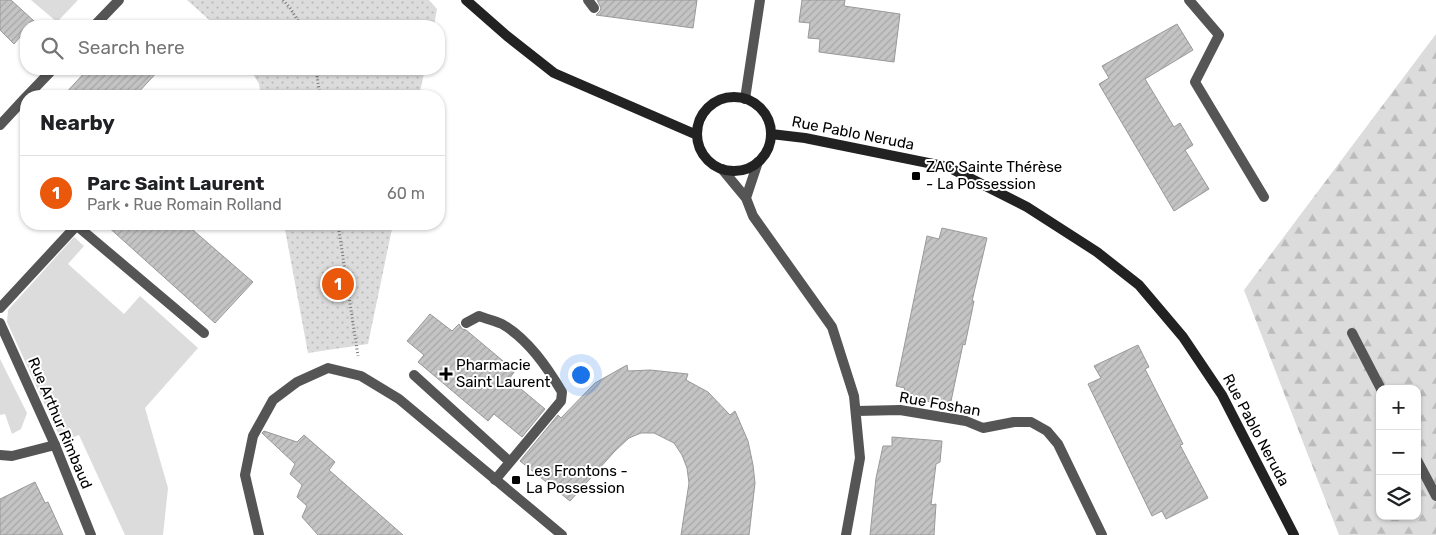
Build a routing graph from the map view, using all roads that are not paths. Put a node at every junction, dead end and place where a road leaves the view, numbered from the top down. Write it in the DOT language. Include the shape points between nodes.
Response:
graph roads {
  1 [pos="119,0"];
  2 [pos="466,0"];
  3 [pos="760,0"];
  4 [pos="1189,0"];
  5 [pos="100,20"];
  6 [pos="47,75"];
  7 [pos="34,90"];
  8 [pos="745,100"];
  9 [pos="20,104"];
  10 [pos="0,125"];
  11 [pos="771,134"];
  12 [pos="697,135"];
  13 [pos="758,162"];
  14 [pos="722,169"];
  15 [pos="1264,197"];
  16 [pos="746,198"];
  17 [pos="72,230"];
  18 [pos="83,230"];
  19 [pos="0,308"];
  20 [pos="0,323"];
  21 [pos="466,323"];
  22 [pos="204,333"];
  23 [pos="1352,333"];
  24 [pos="414,375"];
  25 [pos="1379,385"];
  26 [pos="857,411"];
  27 [pos="56,445"];
  28 [pos="0,455"];
  29 [pos="510,462"];
  30 [pos="1421,468"];
  31 [pos="495,480"];
  32 [pos="1436,496"];
  33 [pos="91,535"];
  34 [pos="259,535"];
  35 [pos="562,535"];
  36 [pos="846,535"];
  37 [pos="1102,535"];
  38 [pos="1294,535"];
  1 -- 5 [label="street"];
  2 -- 12 [label="main road" via="554,72"];
  3 -- 8 [label="street"];
  4 -- 15 [label="street" via="1219,34 1195,82"];
  6 -- 7 [label="street"];
  8 -- 11 [label="main road" via="763,113"];
  8 -- 12 [label="main road" via="722,99 712,105 704,113"];
  9 -- 10 [label="street"];
  11 -- 13 [label="main road" via="765,154"];
  11 -- 38 [label="main road, Rue Pablo Neruda" via="948,167 1026,207 1097,252 1139,285 1183,337 1222,395"];
  12 -- 14 [label="main road" via="704,156"];
  13 -- 14 [label="main road" via="740,170"];
  13 -- 16 [label="street"];
  14 -- 16 [label="street"];
  16 -- 26 [label="street" via="753,216 832,327"];
  17 -- 19 [label="street"];
  18 -- 22 [label="street"];
  20 -- 27 [label="street, Rue Arthur Rimbaud"];
  21 -- 29 [label="street" via="480,316 516,334 547,367 562,392 561,401"];
  23 -- 25 [label="street"];
  24 -- 29 [label="street"];
  26 -- 36 [label="street" via="860,458"];
  26 -- 37 [label="street, Rue Foshan" via="900,410 966,421 983,428 1031,422 1047,431 1058,444"];
  27 -- 28 [label="street" via="12,456"];
  27 -- 33 [label="street, Rue Arthur Rimbaud"];
  29 -- 31 [label="street"];
  30 -- 32 [label="street"];
  31 -- 34 [label="street" via="399,399 361,376 328,368 297,382 273,400 254,436 245,475"];
  31 -- 35 [label="street"];
}
